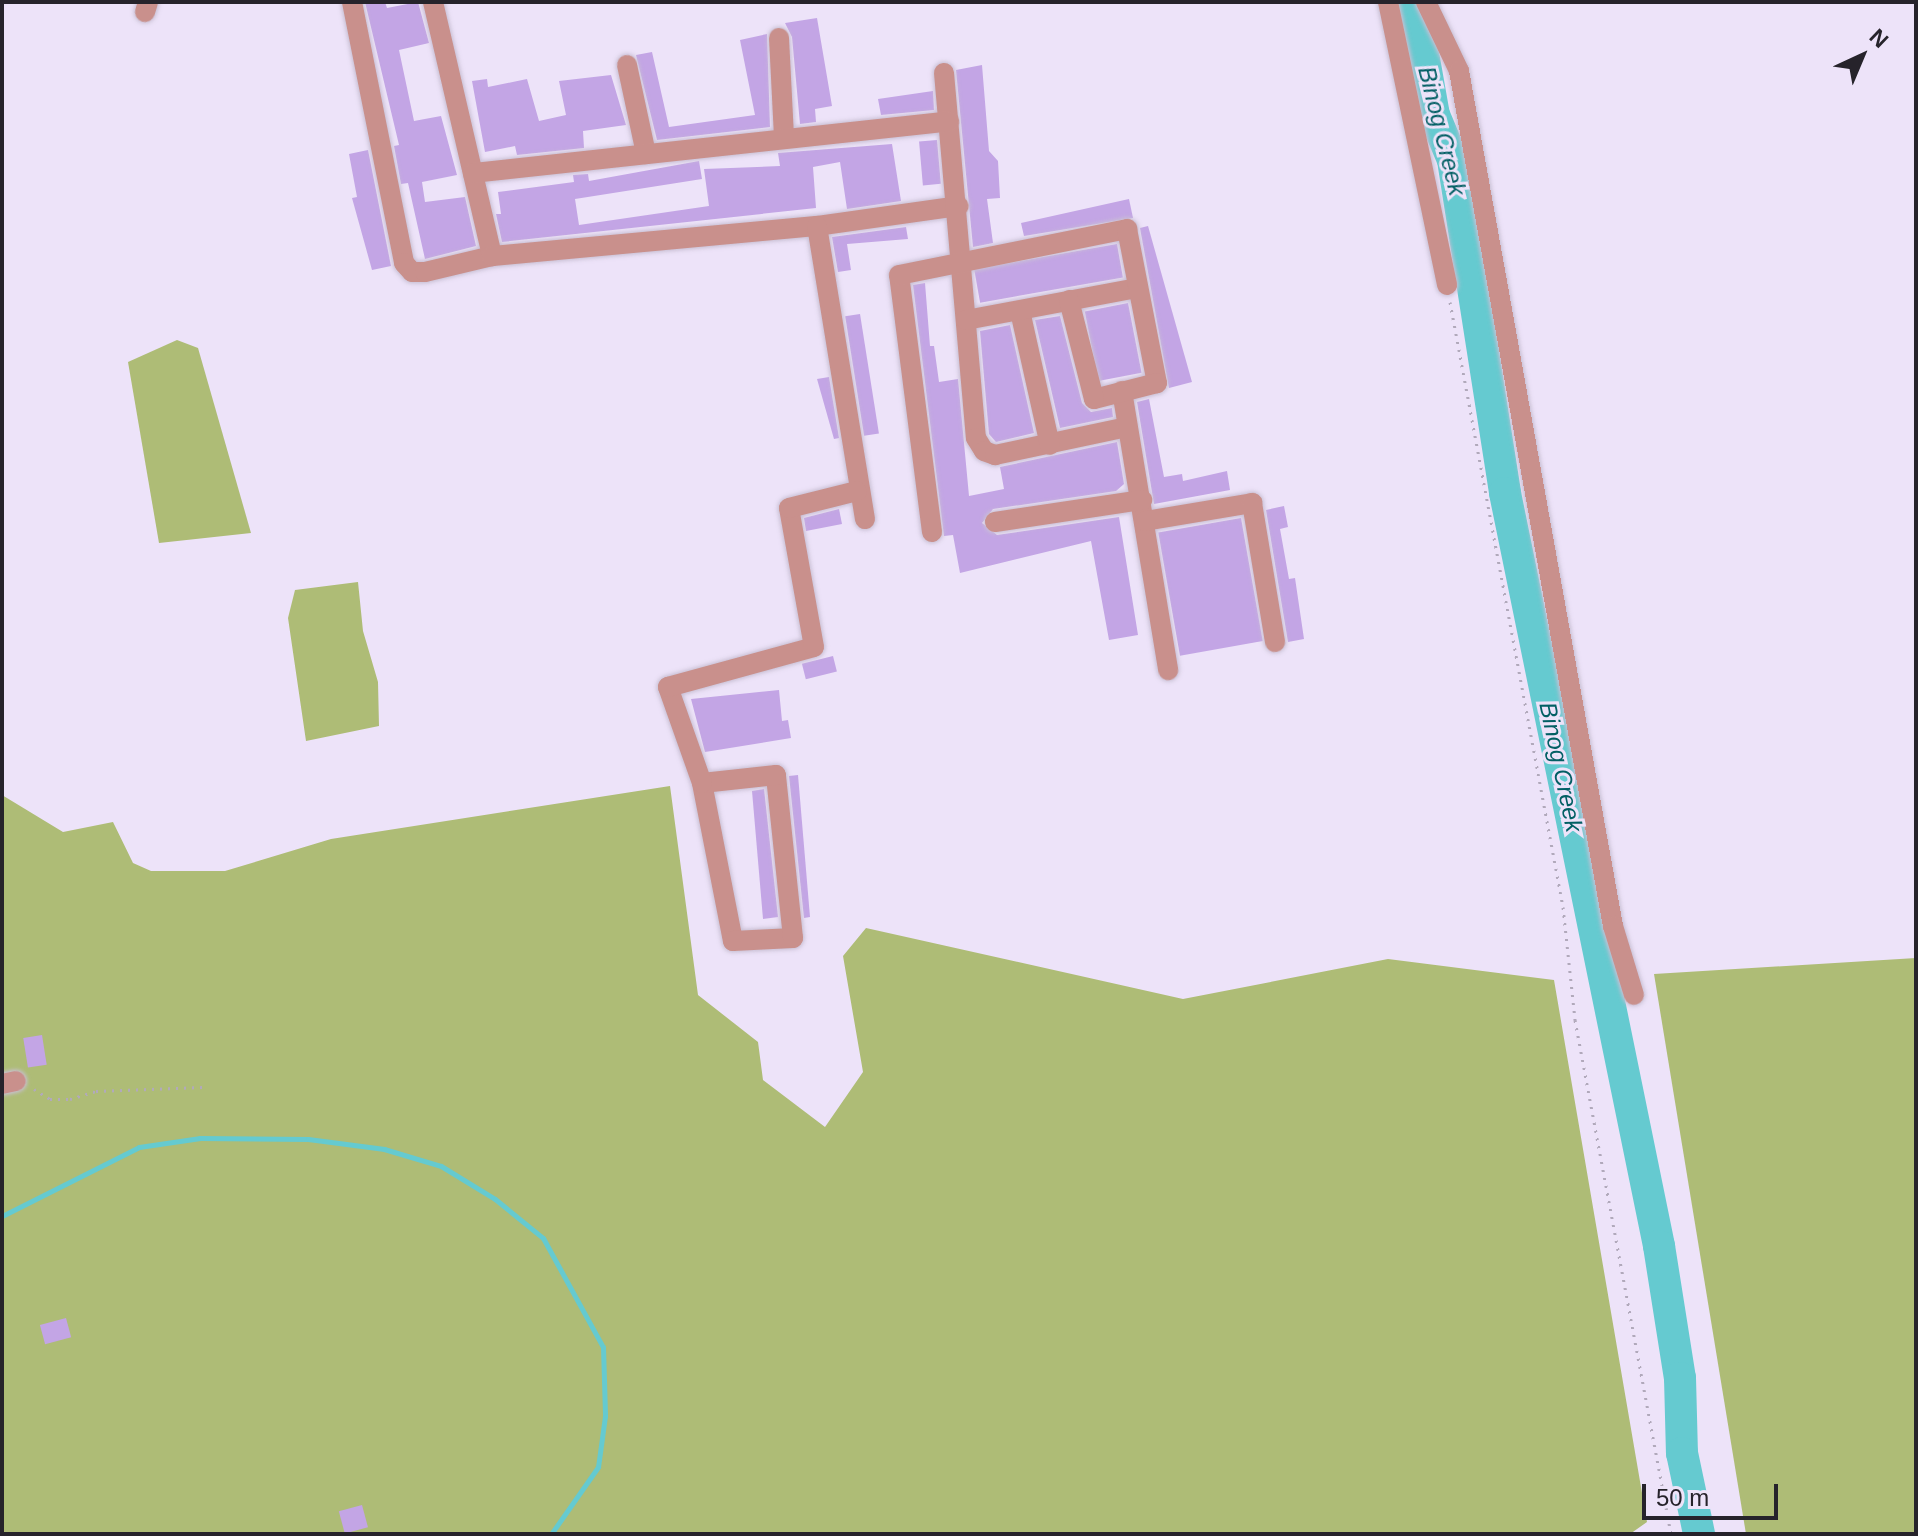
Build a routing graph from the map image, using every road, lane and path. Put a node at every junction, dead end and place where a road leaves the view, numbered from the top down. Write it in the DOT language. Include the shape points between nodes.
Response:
graph roads {
  1 [pos="352,2"];
  2 [pos="433,2"];
  3 [pos="1388,2"];
  4 [pos="1426,2"];
  5 [pos="779,38"];
  6 [pos="627,65"];
  7 [pos="944,73"];
  8 [pos="949,121"];
  9 [pos="784,137"];
  10 [pos="646,154"];
  11 [pos="473,173"];
  12 [pos="959,206"];
  13 [pos="817,226"];
  14 [pos="492,256"];
  15 [pos="964,262"];
  16 [pos="1447,285"];
  17 [pos="1137,288"];
  18 [pos="1069,300"];
  19 [pos="1020,311"];
  20 [pos="966,320"];
  21 [pos="1122,391"];
  22 [pos="1127,427"];
  23 [pos="1050,445"];
  24 [pos="857,491"];
  25 [pos="1142,500"];
  26 [pos="865,519"];
  27 [pos="1145,521"];
  28 [pos="995,522"];
  29 [pos="932,532"];
  30 [pos="1275,642"];
  31 [pos="1168,670"];
  32 [pos="702,783"];
  33 [pos="1634,995"];
  34 [pos="9,1083"];
  35 [pos="203,1087"];
  36 [pos="1671,1534"];
  1 -- 14 [label="street" via="404,263 412,272 425,272"];
  2 -- 11 [label="street"];
  3 -- 16 [label="street"];
  4 -- 33 [label="street" via="1459,71 1613,926"];
  5 -- 9 [label="street"];
  6 -- 10 [label="street"];
  7 -- 8 [label="street"];
  8 -- 9 [label="street"];
  8 -- 12 [label="street"];
  9 -- 10 [label="street"];
  10 -- 11 [label="street"];
  11 -- 14 [label="street"];
  12 -- 13 [label="street"];
  12 -- 15 [label="street"];
  13 -- 14 [label="street"];
  13 -- 24 [label="street"];
  15 -- 17 [label="street" via="1127,229"];
  15 -- 20 [label="street"];
  15 -- 29 [label="street" via="899,275"];
  16 -- 36 [label="path" via="1563,907 1575,1020"];
  17 -- 18 [label="street"];
  17 -- 21 [label="street" via="1157,383"];
  18 -- 19 [label="street"];
  18 -- 21 [label="street" via="1094,399"];
  19 -- 20 [label="street"];
  19 -- 23 [label="street"];
  20 -- 23 [label="street" via="976,438 984,451 995,455"];
  21 -- 22 [label="street"];
  22 -- 23 [label="street"];
  22 -- 25 [label="street"];
  24 -- 26 [label="street"];
  24 -- 32 [label="street" via="789,508 814,647 668,687"];
  25 -- 27 [label="street"];
  25 -- 28 [label="street"];
  27 -- 30 [label="street" via="1252,503"];
  27 -- 31 [label="street"];
  32 -- 32 [label="street" via="776,775 793,938 733,941"];
  34 -- 35 [label="path" via="50,1099 157,1085"];
}
